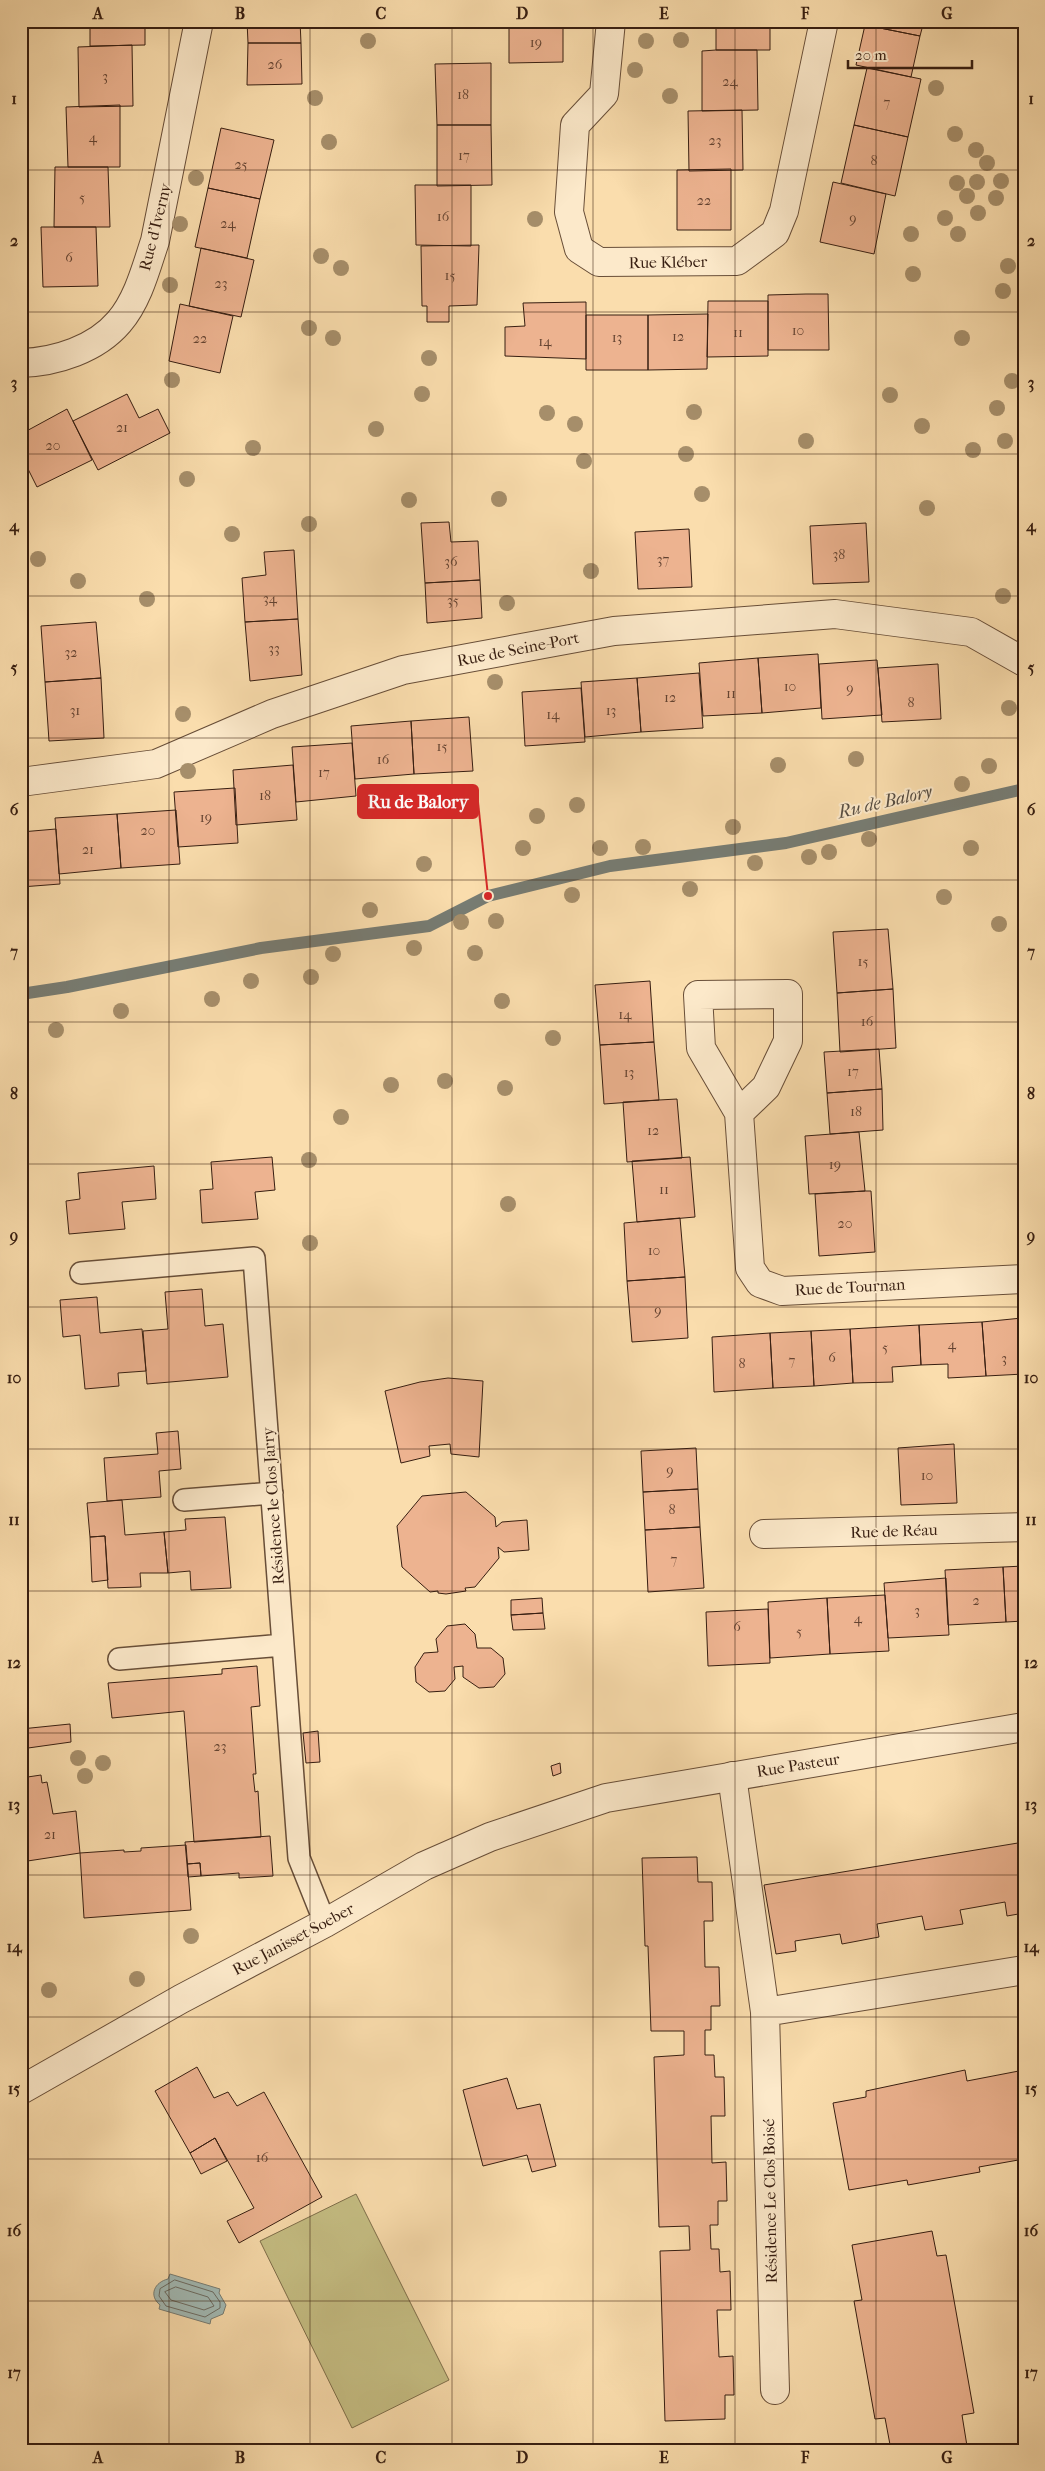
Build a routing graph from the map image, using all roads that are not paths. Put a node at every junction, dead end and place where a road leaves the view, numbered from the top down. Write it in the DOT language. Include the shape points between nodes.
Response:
graph roads {
  1 [pos="199,21"];
  2 [pos="611,21"];
  3 [pos="824,21"];
  4 [pos="21,363"];
  5 [pos="1024,662"];
  6 [pos="21,782"];
  7 [pos="738,1113"];
  8 [pos="80,1273"];
  9 [pos="1024,1279"];
  10 [pos="272,1493"];
  11 [pos="184,1500"];
  12 [pos="1024,1527"];
  13 [pos="764,1534"];
  14 [pos="283,1645"];
  15 [pos="119,1659"];
  16 [pos="1024,1727"];
  17 [pos="732,1776"];
  18 [pos="574,1808"];
  19 [pos="325,1923"];
  20 [pos="1024,1970"];
  21 [pos="765,2012"];
  22 [pos="21,2090"];
  23 [pos="775,2390"];
  1 -- 4 [label="street, Rue d'Iverny" via="155,241 133,299 119,322 100,338 68,355"];
  2 -- 3 [label="street, Rue Kléber" via="604,94 575,125 569,212 579,249 599,262 737,261 776,233 784,211"];
  5 -- 6 [label="street, Rue de Seine-Port" via="971,632 835,614 614,631 403,670 272,714 156,764"];
  7 -- 7 [label="street, Rue de Tournan" via="766,1087 788,1041 788,994 698,995 701,1048"];
  7 -- 9 [label="street, Rue de Tournan" via="750,1268 760,1283 782,1291"];
  8 -- 10 [label="lane, Résidence le Clos Jarry" via="254,1258"];
  10 -- 11 [label="lane"];
  10 -- 14 [label="lane, Résidence le Clos Jarry"];
  12 -- 13 [label="street, Rue de Réau"];
  14 -- 15 [label="lane"];
  14 -- 19 [label="lane, Résidence le Clos Jarry" via="299,1858"];
  16 -- 17 [label="street, Rue Pasteur"];
  17 -- 18 [label="street, Rue Pasteur" via="606,1798"];
  17 -- 21 [label="street, Résidence Le Clos Boisé"];
  18 -- 19 [label="street, Rue Janisset Soeber" via="490,1837 424,1866"];
  19 -- 22 [label="street, Rue Janisset Soeber" via="181,1999"];
  20 -- 21 [label="street"];
  21 -- 23 [label="street, Résidence Le Clos Boisé"];
}
